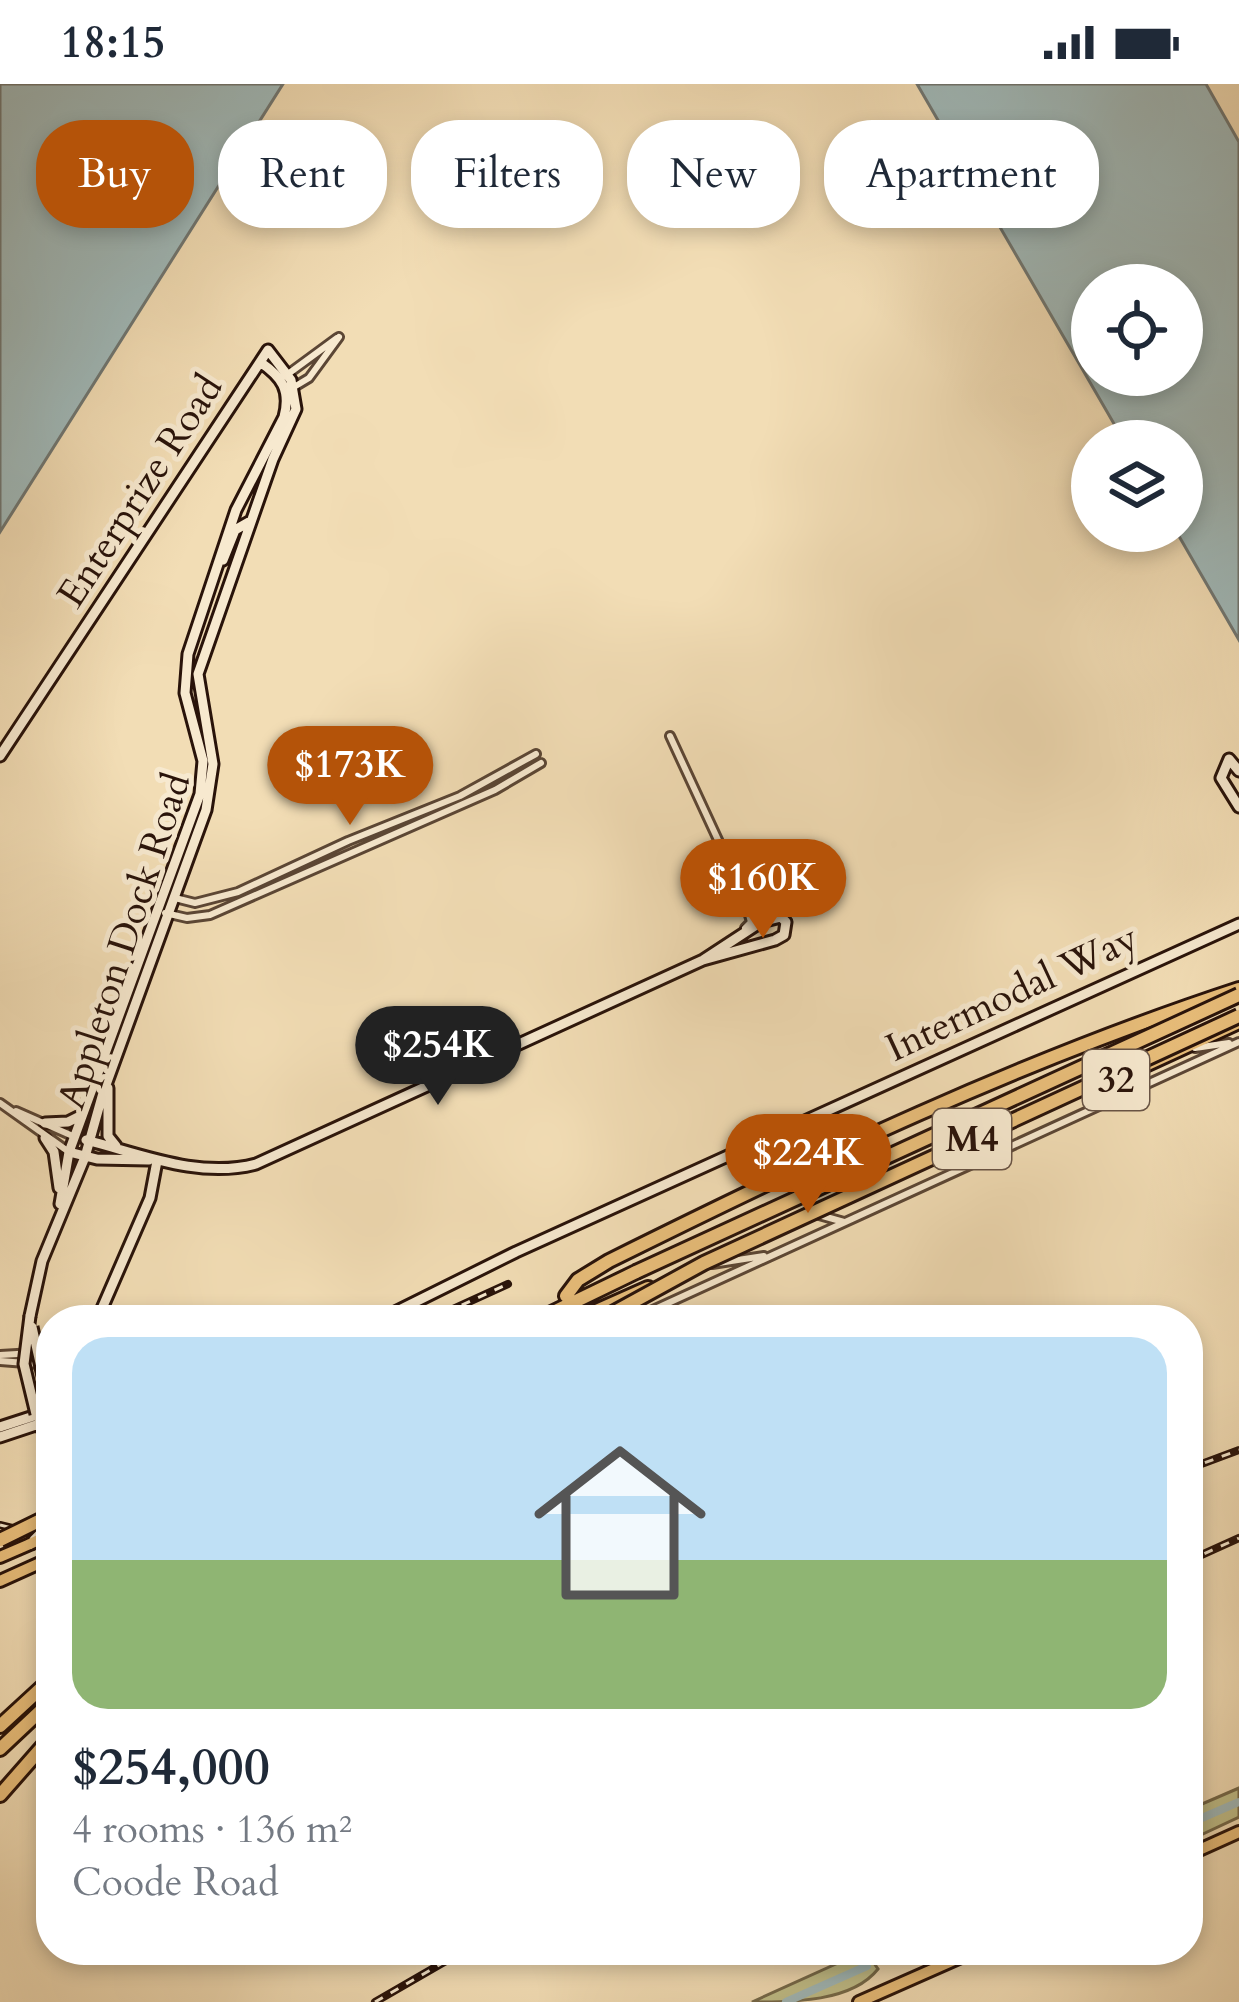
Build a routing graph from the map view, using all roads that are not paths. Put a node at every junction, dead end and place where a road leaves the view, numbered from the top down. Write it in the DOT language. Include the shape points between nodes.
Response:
graph roads {
  1 [pos="260,362"];
  2 [pos="288,374"];
  3 [pos="294,387"];
  4 [pos="249,523"];
  5 [pos="204,604"];
  6 [pos="23,725"];
  7 [pos="670,736"];
  8 [pos="536,754"];
  9 [pos="0,756"];
  10 [pos="541,763"];
  11 [pos="0,766"];
  12 [pos="1239,770"];
  13 [pos="1239,807"];
  14 [pos="743,894"];
  15 [pos="171,896"];
  16 [pos="165,913"];
  17 [pos="784,919"];
  18 [pos="1239,921"];
  19 [pos="703,960"];
  20 [pos="1239,992"];
  21 [pos="1239,1020"];
  22 [pos="1239,1042"];
  23 [pos="1181,1050"];
  24 [pos="110,1076"];
  25 [pos="1112,1081"];
  26 [pos="1101,1104"];
  27 [pos="3,1106"];
  28 [pos="85,1109"];
  29 [pos="45,1123"];
  30 [pos="992,1136"];
  31 [pos="45,1138"];
  32 [pos="75,1138"];
  33 [pos="90,1141"];
  34 [pos="118,1148"];
  35 [pos="999,1151"];
  36 [pos="69,1152"];
  37 [pos="85,1157"];
  38 [pos="137,1161"];
  39 [pos="155,1161"];
  40 [pos="76,1181"];
  41 [pos="851,1201"];
  42 [pos="877,1208"];
  43 [pos="59,1212"];
  44 [pos="819,1216"];
  45 [pos="848,1221"];
  46 [pos="785,1250"];
  47 [pos="706,1264"];
  48 [pos="565,1302"];
  49 [pos="104,1305"];
  50 [pos="409,1305"];
  51 [pos="560,1305"];
  52 [pos="611,1305"];
  53 [pos="628,1305"];
  54 [pos="664,1305"];
  55 [pos="30,1316"];
  56 [pos="36,1344"];
  57 [pos="36,1354"];
  58 [pos="0,1358"];
  59 [pos="36,1363"];
  60 [pos="36,1411"];
  61 [pos="36,1419"];
  62 [pos="36,1420"];
  63 [pos="0,1427"];
  64 [pos="0,1438"];
  65 [pos="36,1525"];
  66 [pos="36,1537"];
  67 [pos="0,1540"];
  68 [pos="36,1541"];
  69 [pos="30,1544"];
  70 [pos="0,1557"];
  71 [pos="36,1565"];
  72 [pos="0,1581"];
  73 [pos="36,1693"];
  74 [pos="36,1715"];
  75 [pos="0,1726"];
  76 [pos="0,1749"];
  77 [pos="36,1754"];
  78 [pos="0,1796"];
  79 [pos="1239,1832"];
  80 [pos="1203,1848"];
  81 [pos="943,1965"];
  82 [pos="859,2002"];
  1 -- 2 [label="street, Enterprize Road" via="268,350"];
  1 -- 5 [label="street, Appleton Dock Road" via="283,382 286,409 236,510"];
  1 -- 6 [label="street, Enterprize Road"];
  2 -- 3 [label="street"];
  2 -- 3 [label="street" via="339,338"];
  3 -- 4 [label="street, Appleton Dock Road" via="296,410"];
  4 -- 5 [label="street" via="235,530"];
  4 -- 15 [label="street, Appleton Dock Road" via="198,674 213,776"];
  5 -- 15 [label="street, Appleton Dock Road" via="185,672 203,776"];
  6 -- 9 [label="street, Enterprize Road"];
  6 -- 11 [label="street, Enterprize Road"];
  7 -- 14 [label="street"];
  8 -- 15 [label="street" via="460,796 238,892 195,903"];
  10 -- 16 [label="street" via="210,915"];
  12 -- 13 [label="street" via="1229,759 1221,773"];
  14 -- 17 [label="street"];
  14 -- 19 [label="street" via="751,923"];
  15 -- 16 [label="street, Appleton Dock Road"];
  16 -- 24 [label="street, Appleton Dock Road"];
  16 -- 28 [label="street, Appleton Dock Road"];
  17 -- 19 [label="street" via="761,922"];
  17 -- 19 [label="street" via="781,937"];
  18 -- 50 [label="street, Intermodal Way"];
  19 -- 39 [label="street" via="256,1164 222,1170"];
  20 -- 48 [label="highway, M4, bridge"];
  20 -- 48 [label="highway" via="1089,1039 714,1211 599,1266"];
  21 -- 23 [label="main road, 32"];
  21 -- 47 [label="highway, M4, bridge"];
  22 -- 23 [label="street"];
  22 -- 26 [label="street"];
  23 -- 25 [label="main road, 32"];
  24 -- 33 [label="street, Appleton Dock Road"];
  24 -- 34 [label="street" via="109,1136"];
  25 -- 26 [label="street"];
  25 -- 30 [label="main road, 32"];
  26 -- 35 [label="street"];
  27 -- 29 [label="street"];
  27 -- 31 [label="street"];
  28 -- 29 [label="street" via="68,1122"];
  28 -- 32 [label="street, Appleton Dock Road"];
  29 -- 32 [label="street"];
  30 -- 35 [label="street"];
  30 -- 41 [label="main road, 32"];
  31 -- 36 [label="street"];
  31 -- 43 [label="street" via="55,1157"];
  32 -- 33 [label="street"];
  32 -- 36 [label="street, Appleton Dock Road"];
  33 -- 34 [label="street"];
  33 -- 37 [label="street, Appleton Dock Road"];
  34 -- 39 [label="street"];
  35 -- 42 [label="street"];
  36 -- 37 [label="street"];
  36 -- 43 [label="street, Appleton Dock Road"];
  37 -- 38 [label="street"];
  37 -- 40 [label="street, Appleton Dock Road"];
  38 -- 39 [label="street"];
  38 -- 40 [label="street" via="90,1168"];
  39 -- 49 [label="street" via="150,1198"];
  40 -- 43 [label="street, Appleton Dock Road"];
  41 -- 42 [label="street" via="859,1210"];
  41 -- 44 [label="main road, 32"];
  42 -- 45 [label="street"];
  43 -- 55 [label="street, Appleton Dock Road"];
  44 -- 45 [label="street"];
  45 -- 46 [label="street"];
  46 -- 47 [label="street"];
  46 -- 54 [label="street"];
  47 -- 52 [label="highway, M4, bridge"];
  47 -- 53 [label="highway, bridge"];
  48 -- 51 [label="highway"];
  55 -- 56 [label="street, Appleton Dock Road, bridge"];
  55 -- 60 [label="street, Appleton Dock Road, bridge" via="24,1364"];
  57 -- 58 [label="street"];
  58 -- 59 [label="street"];
  61 -- 63 [label="street"];
  62 -- 64 [label="street"];
  65 -- 67 [label="highway, bridge"];
  66 -- 69 [label="street, bridge"];
  68 -- 69 [label="main road, bridge"];
  69 -- 70 [label="main road"];
  71 -- 72 [label="main road"];
  73 -- 75 [label="highway"];
  74 -- 76 [label="highway"];
  77 -- 78 [label="highway"];
  79 -- 80 [label="main road"];
  81 -- 82 [label="main road"];
}
